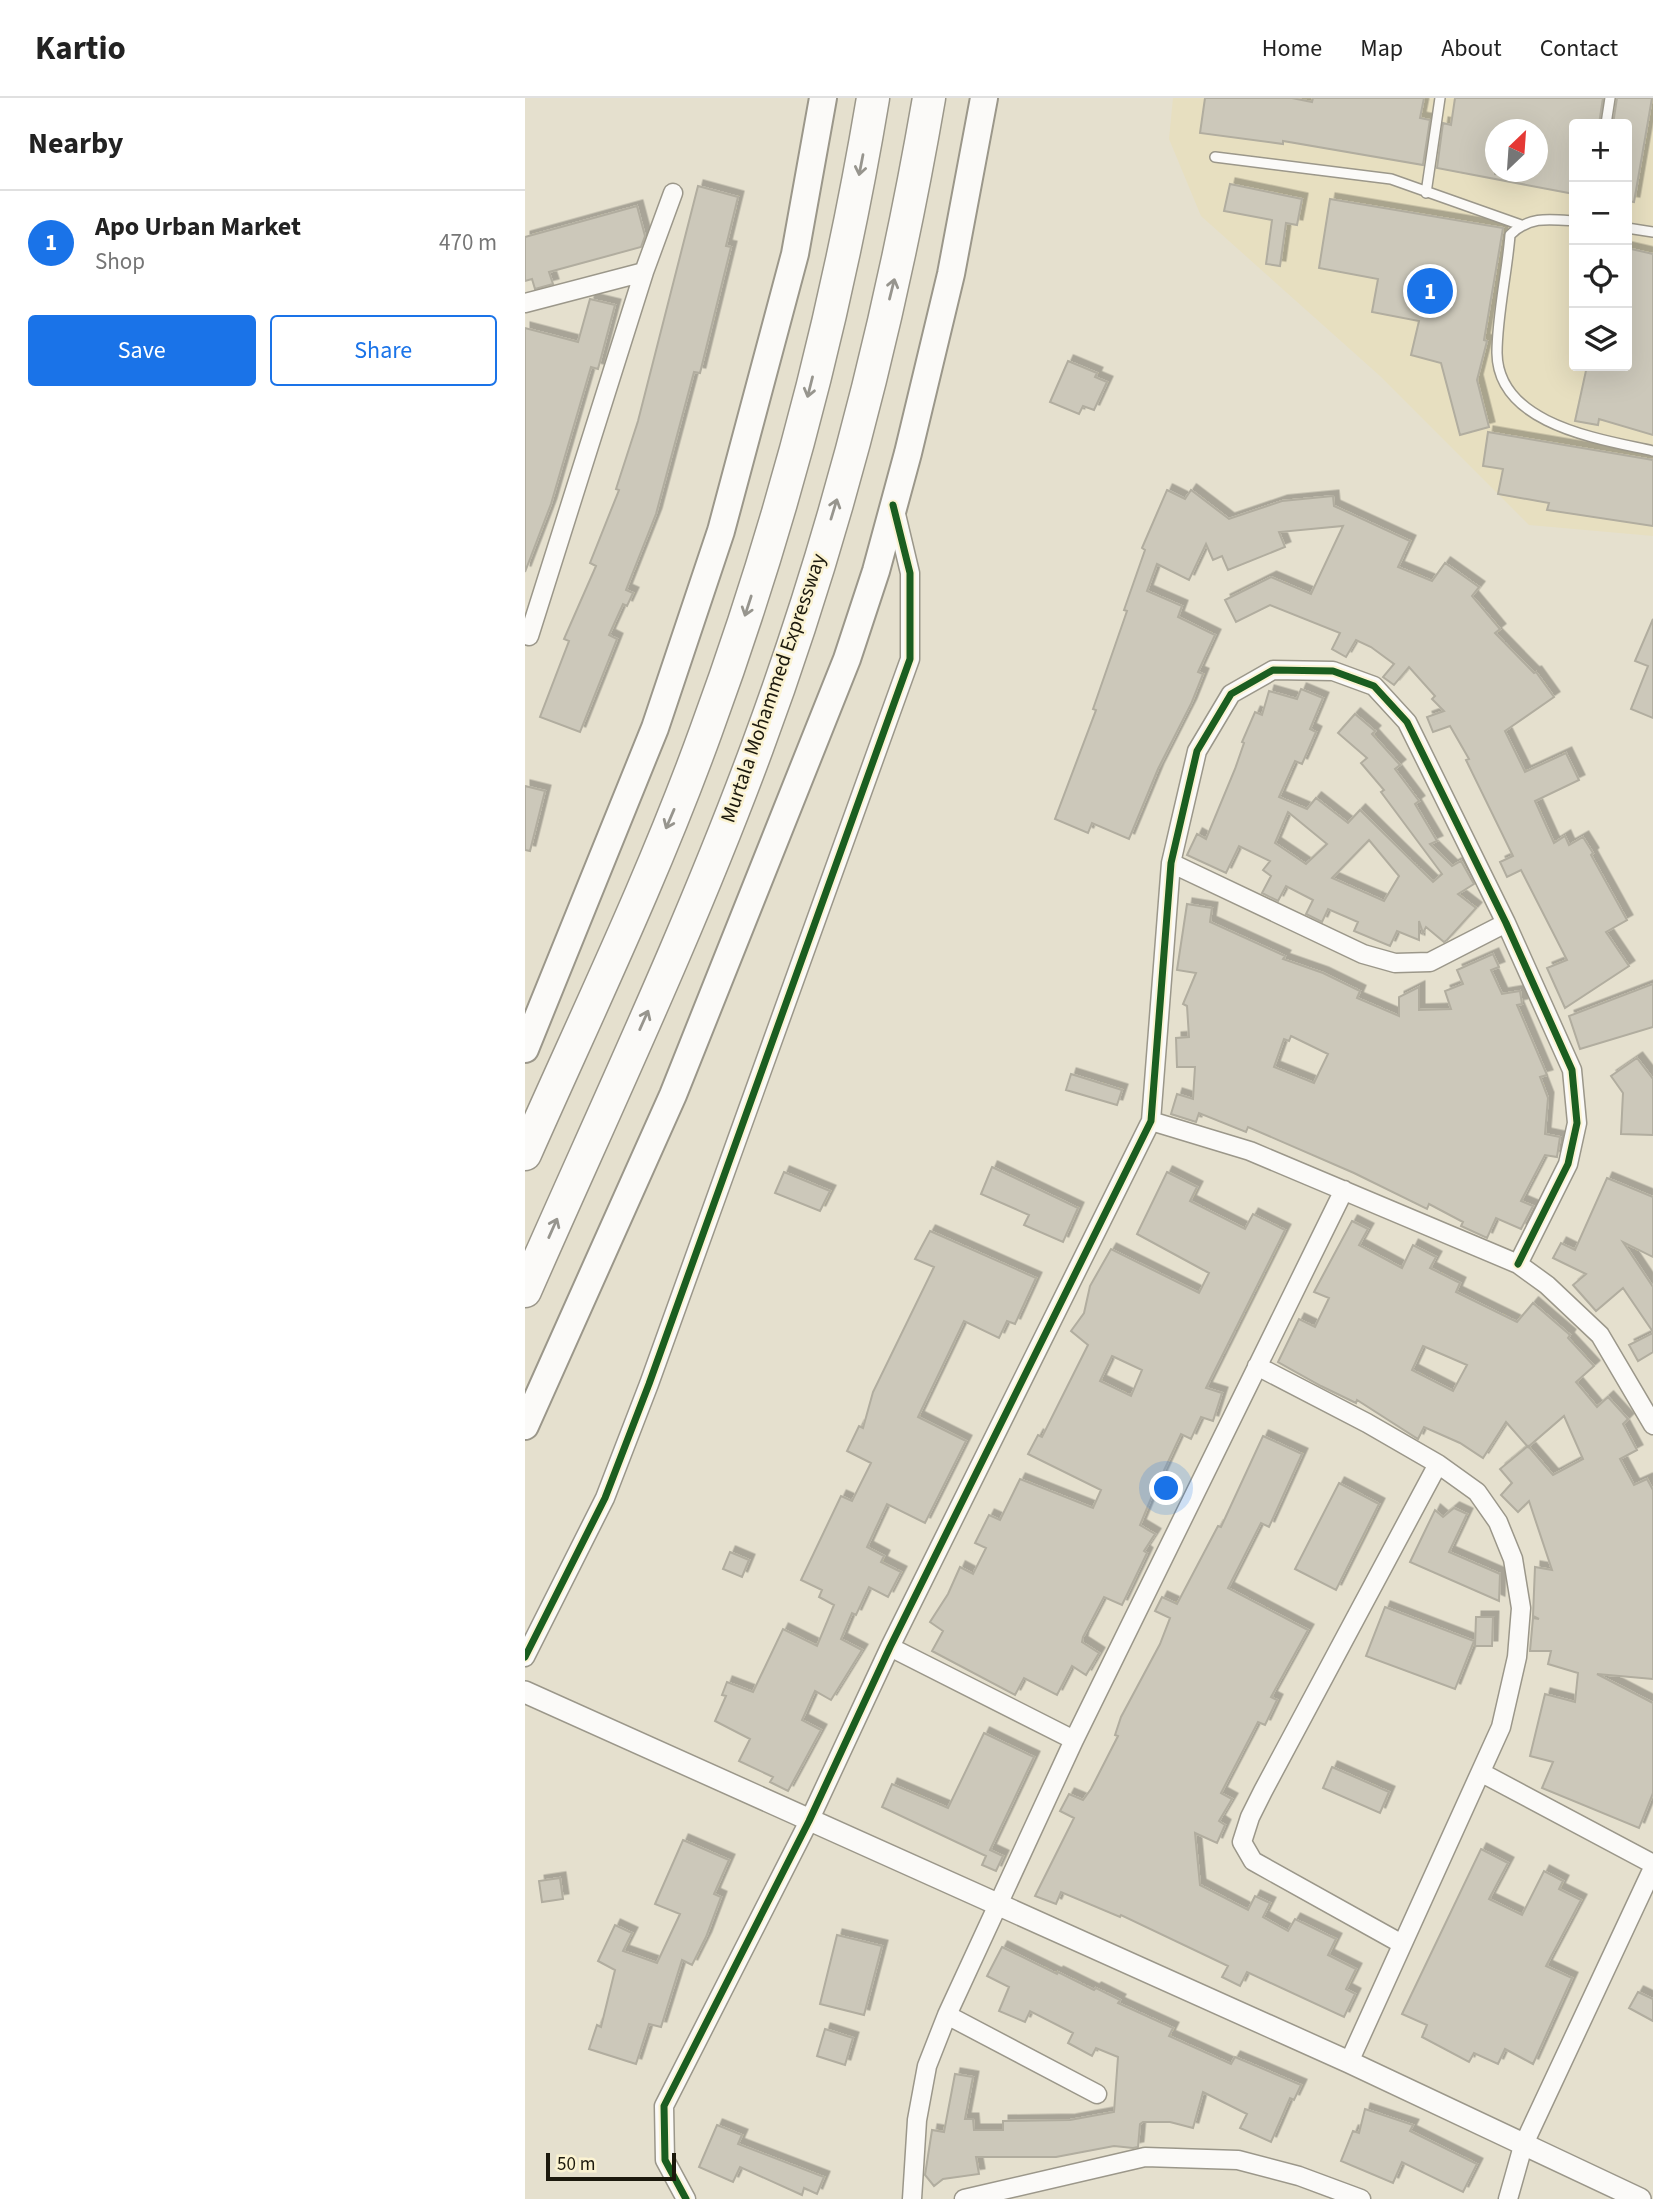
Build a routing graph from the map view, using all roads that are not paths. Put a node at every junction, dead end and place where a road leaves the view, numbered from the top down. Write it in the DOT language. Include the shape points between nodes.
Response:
graph roads {
  1 [pos="823,98"];
  2 [pos="873,98"];
  3 [pos="929,98"];
  4 [pos="984,98"];
  5 [pos="1440,98"];
  6 [pos="1610,98"];
  7 [pos="1607,119"];
  8 [pos="1215,157"];
  9 [pos="673,193"];
  10 [pos="1426,193"];
  11 [pos="1569,221"];
  12 [pos="1521,225"];
  13 [pos="1632,229"];
  14 [pos="1653,232"];
  15 [pos="644,272"];
  16 [pos="525,303"];
  17 [pos="1653,451"];
  18 [pos="893,505"];
  19 [pos="527,640"];
  20 [pos="1171,863"];
  21 [pos="1506,923"];
  22 [pos="525,1049"];
  23 [pos="1151,1121"];
  24 [pos="525,1154"];
  25 [pos="1345,1190"];
  26 [pos="1518,1264"];
  27 [pos="525,1291"];
  28 [pos="1257,1366"];
  29 [pos="525,1426"];
  30 [pos="1653,1426"];
  31 [pos="1438,1464"];
  32 [pos="890,1647"];
  33 [pos="525,1657"];
  34 [pos="525,1692"];
  35 [pos="1074,1740"];
  36 [pos="1482,1773"];
  37 [pos="809,1821"];
  38 [pos="1653,1866"];
  39 [pos="998,1907"];
  40 [pos="1402,1944"];
  41 [pos="947,2015"];
  42 [pos="1349,2062"];
  43 [pos="1097,2094"];
  44 [pos="1523,2146"];
  45 [pos="686,2199"];
  46 [pos="912,2199"];
  47 [pos="964,2199"];
  48 [pos="1361,2199"];
  49 [pos="1508,2199"];
  50 [pos="1640,2199"];
  1 -- 22 [label="main road" via="795,254 721,531 655,728"];
  2 -- 24 [label="highway, one-way" via="848,236 794,454 706,733"];
  27 -- 3 [label="highway, Murtala Mohammed Expressway, one-way" via="675,950 757,747 848,462 905,236"];
  4 -- 18 [label="main road" via="951,274"];
  5 -- 10 [label="lane"];
  6 -- 7 [label="lane"];
  8 -- 10 [label="lane" via="1391,179"];
  9 -- 15 [label="street"];
  10 -- 12 [label="lane"];
  11 -- 12 [label="lane" via="1542,218"];
  12 -- 17 [label="lane" via="1510,235 1497,354 1503,381 1526,408 1571,433"];
  13 -- 14 [label="lane"];
  15 -- 16 [label="street"];
  15 -- 19 [label="street"];
  18 -- 29 [label="main road" via="847,659 760,883 673,1095"];
  18 -- 33 [label="street" via="910,573 905,673 605,1498"];
  20 -- 21 [label="street" via="1363,954 1395,963 1430,962"];
  20 -- 21 [label="street" via="1198,751 1231,694 1273,670 1333,671 1374,687 1407,722"];
  20 -- 23 [label="street"];
  21 -- 26 [label="street" via="1572,1070 1577,1123 1568,1164"];
  23 -- 25 [label="street" via="1250,1151"];
  23 -- 32 [label="street"];
  25 -- 26 [label="street"];
  25 -- 28 [label="street"];
  26 -- 30 [label="street" via="1600,1335"];
  28 -- 31 [label="street"];
  28 -- 35 [label="street"];
  31 -- 36 [label="street" via="1477,1492 1498,1522 1513,1559 1521,1608 1517,1657 1501,1727"];
  31 -- 40 [label="street" via="1254,1808 1242,1842 1253,1861"];
  32 -- 35 [label="street"];
  32 -- 37 [label="street"];
  34 -- 37 [label="street"];
  35 -- 39 [label="street"];
  36 -- 38 [label="street"];
  36 -- 40 [label="street"];
  37 -- 39 [label="street"];
  37 -- 45 [label="street" via="664,2106 665,2160"];
  38 -- 44 [label="street"];
  39 -- 41 [label="street"];
  39 -- 42 [label="street"];
  40 -- 42 [label="street"];
  41 -- 43 [label="street"];
  41 -- 46 [label="street" via="927,2066 917,2120"];
  42 -- 44 [label="street"];
  44 -- 49 [label="street"];
  44 -- 50 [label="street"];
  47 -- 48 [label="street" via="1145,2157 1238,2160"];
}
